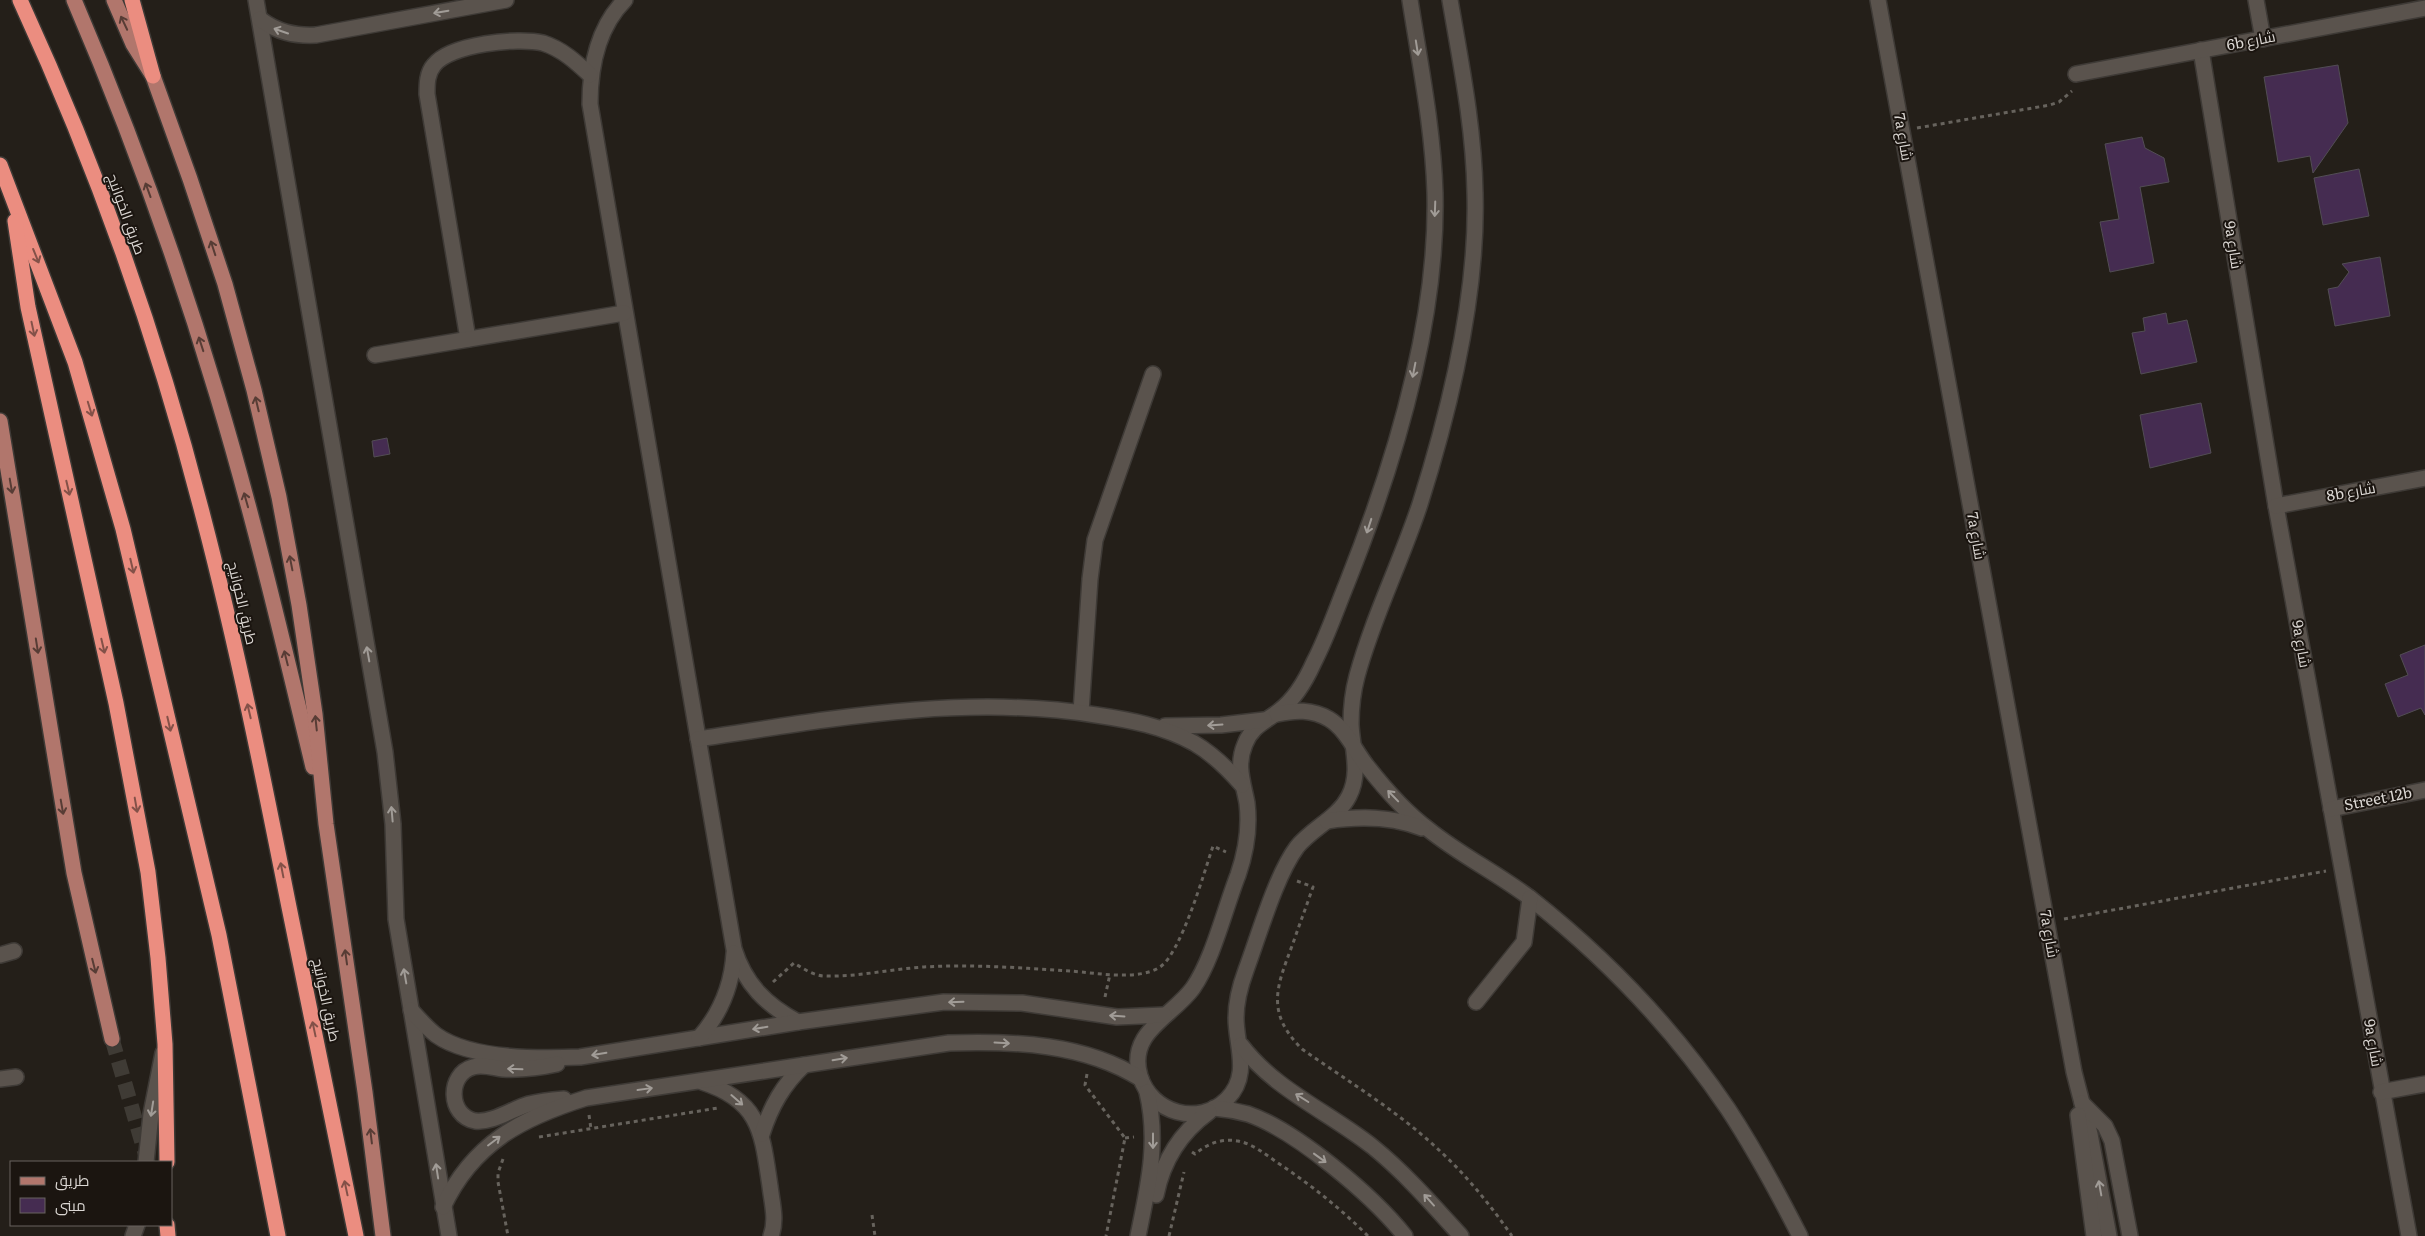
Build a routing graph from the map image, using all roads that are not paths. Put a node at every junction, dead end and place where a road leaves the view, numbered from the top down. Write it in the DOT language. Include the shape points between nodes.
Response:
graph roads {
  1 [pos="20,0"];
  2 [pos="74,0"];
  3 [pos="114,0"];
  4 [pos="132,0"];
  5 [pos="256,0"];
  6 [pos="506,0"];
  7 [pos="1410,0"];
  8 [pos="1450,0"];
  9 [pos="1878,0"];
  10 [pos="2256,0"];
  11 [pos="623,1"];
  12 [pos="2425,8"];
  13 [pos="260,20"];
  14 [pos="2264,39"];
  15 [pos="2201,50"];
  16 [pos="2076,74"];
  17 [pos="590,75"];
  18 [pos="153,76"];
  19 [pos="0,164"];
  20 [pos="11,195"];
  21 [pos="624,313"];
  22 [pos="468,339"];
  23 [pos="376,355"];
  24 [pos="1153,374"];
  25 [pos="0,421"];
  26 [pos="2425,478"];
  27 [pos="2276,506"];
  28 [pos="1081,712"];
  29 [pos="1270,717"];
  30 [pos="1156,726"];
  31 [pos="698,739"];
  32 [pos="1353,746"];
  33 [pos="1242,785"];
  34 [pos="2425,790"];
  35 [pos="2330,809"];
  36 [pos="1326,821"];
  37 [pos="326,824"];
  38 [pos="1428,830"];
  39 [pos="1530,898"];
  40 [pos="734,949"];
  41 [pos="1476,1002"];
  42 [pos="410,1009"];
  43 [pos="1166,1015"];
  44 [pos="798,1022"];
  45 [pos="699,1038"];
  46 [pos="112,1040"];
  47 [pos="1239,1043"];
  48 [pos="165,1044"];
  49 [pos="580,1057"];
  50 [pos="804,1065"];
  51 [pos="2074,1072"];
  52 [pos="16,1077"];
  53 [pos="0,1079"];
  54 [pos="701,1081"];
  55 [pos="2425,1084"];
  56 [pos="1144,1086"];
  57 [pos="2381,1092"];
  58 [pos="586,1098"];
  59 [pos="2082,1103"];
  60 [pos="1212,1110"];
  61 [pos="762,1134"];
  62 [pos="146,1161"];
  63 [pos="167,1161"];
  64 [pos="443,1207"];
  65 [pos="1148,1210"];
  66 [pos="278,1236"];
  67 [pos="356,1236"];
  68 [pos="383,1236"];
  69 [pos="449,1236"];
  70 [pos="771,1236"];
  71 [pos="1138,1236"];
  72 [pos="1148,1236"];
  73 [pos="1405,1236"];
  74 [pos="1461,1236"];
  75 [pos="1800,1236"];
  76 [pos="2094,1236"];
  77 [pos="2109,1236"];
  78 [pos="2130,1236"];
  79 [pos="2409,1236"];
  67 -- 1 [label="highway, طريق الخوانيج, one-way" via="257,744 203,516 131,279 44,51"];
  37 -- 2 [label="main road, one-way" via="272,597 217,395 133,147"];
  18 -- 3 [label="main road, one-way" via="133,44"];
  4 -- 18 [label="highway"];
  5 -- 13 [label="street"];
  6 -- 13 [label="street, one-way" via="316,35 292,34"];
  7 -- 29 [label="street, one-way" via="1429,121 1435,198 1430,274 1410,393 1367,532 1314,663 1293,698"];
  8 -- 32 [label="street" via="1473,153 1476,198 1469,289 1434,455 1356,681 1352,703"];
  9 -- 51 [label="street, 7a شارع"];
  10 -- 14 [label="street"];
  11 -- 17 [label="street" via="597,48"];
  12 -- 14 [label="street, 6b شارع"];
  42 -- 13 [label="street, one-way" via="396,919 393,824 387,770"];
  14 -- 15 [label="street, 6b شارع"];
  15 -- 16 [label="street, 6b شارع"];
  15 -- 27 [label="street, 9a شارع"];
  17 -- 21 [label="street" via="590,104"];
  17 -- 22 [label="street" via="573,58 529,40 458,50 444,55 433,66 427,79 427,94"];
  37 -- 18 [label="main road, one-way" via="309,669 279,497 254,390 224,284"];
  19 -- 20 [label="highway"];
  20 -- 48 [label="highway, one-way" via="28,307 133,788 148,872"];
  20 -- 66 [label="highway, one-way" via="75,362 123,529 219,935"];
  21 -- 22 [label="street"];
  21 -- 31 [label="street"];
  22 -- 23 [label="street"];
  24 -- 28 [label="street" via="1095,540"];
  25 -- 46 [label="main road, one-way" via="72,863"];
  26 -- 27 [label="street, 8b شارع"];
  27 -- 35 [label="street, 9a شارع"];
  28 -- 30 [label="street"];
  28 -- 31 [label="street" via="989,706 897,710"];
  29 -- 30 [label="street, one-way" via="1221,725"];
  29 -- 32 [label="street" via="1294,710 1312,712 1329,719"];
  29 -- 33 [label="street" via="1250,733 1242,749 1239,766"];
  30 -- 33 [label="street" via="1194,744 1217,760"];
  31 -- 40 [label="street"];
  32 -- 36 [label="street" via="1356,763 1349,796"];
  38 -- 32 [label="street, one-way" via="1380,782"];
  33 -- 43 [label="street" via="1248,821 1243,859 1198,980"];
  34 -- 35 [label="street, Street 12b"];
  35 -- 57 [label="street, 9a شارع"];
  36 -- 38 [label="street" via="1388,819"];
  36 -- 47 [label="street" via="1299,845 1282,875 1240,986 1236,1015"];
  68 -- 37 [label="main road, one-way"];
  38 -- 39 [label="street"];
  39 -- 41 [label="street" via="1524,942"];
  39 -- 75 [label="street" via="1605,964 1685,1051 1743,1133"];
  40 -- 44 [label="street" via="739,966 759,995"];
  40 -- 45 [label="street" via="733,967 723,1001"];
  42 -- 49 [label="street" via="437,1035 470,1049 535,1058"];
  64 -- 42 [label="street, one-way"];
  43 -- 44 [label="street, one-way" via="1100,1015 1061,1007 983,1001 924,1005"];
  43 -- 56 [label="street" via="1144,1036 1139,1049 1138,1064"];
  44 -- 45 [label="street, one-way"];
  45 -- 49 [label="street, one-way"];
  47 -- 60 [label="street" via="1242,1066 1236,1087"];
  74 -- 47 [label="street, one-way" via="1420,1189 1373,1147 1266,1074"];
  48 -- 62 [label="street, one-way" via="151,1114"];
  48 -- 63 [label="highway"];
  49 -- 58 [label="street, one-way" via="542,1068 472,1067 459,1078 453,1094 463,1115 485,1121 531,1104"];
  50 -- 54 [label="street"];
  50 -- 56 [label="street, one-way" via="914,1047 958,1043 1020,1044 1091,1056 1116,1065"];
  50 -- 61 [label="street" via="775,1100"];
  51 -- 59 [label="street, 7a شارع"];
  51 -- 76 [label="street, 7a شارع"];
  52 -- 53 [label="street"];
  58 -- 54 [label="street, one-way"];
  54 -- 61 [label="street, one-way" via="730,1094 742,1104"];
  55 -- 57 [label="street"];
  56 -- 60 [label="street" via="1157,1103 1182,1114"];
  56 -- 65 [label="street, one-way" via="1154,1135"];
  57 -- 79 [label="street, 9a شارع"];
  64 -- 58 [label="street, one-way" via="468,1164 493,1141 537,1115"];
  77 -- 59 [label="street, 7a شارع, one-way"];
  59 -- 78 [label="street" via="2105,1126 2112,1140"];
  60 -- 65 [label="street" via="1187,1130 1170,1153"];
  60 -- 73 [label="street, one-way" via="1248,1114 1280,1130 1324,1160 1364,1194"];
  61 -- 70 [label="street" via="774,1219"];
  64 -- 69 [label="street"];
  65 -- 71 [label="street"];
  65 -- 72 [label="street"];
}
